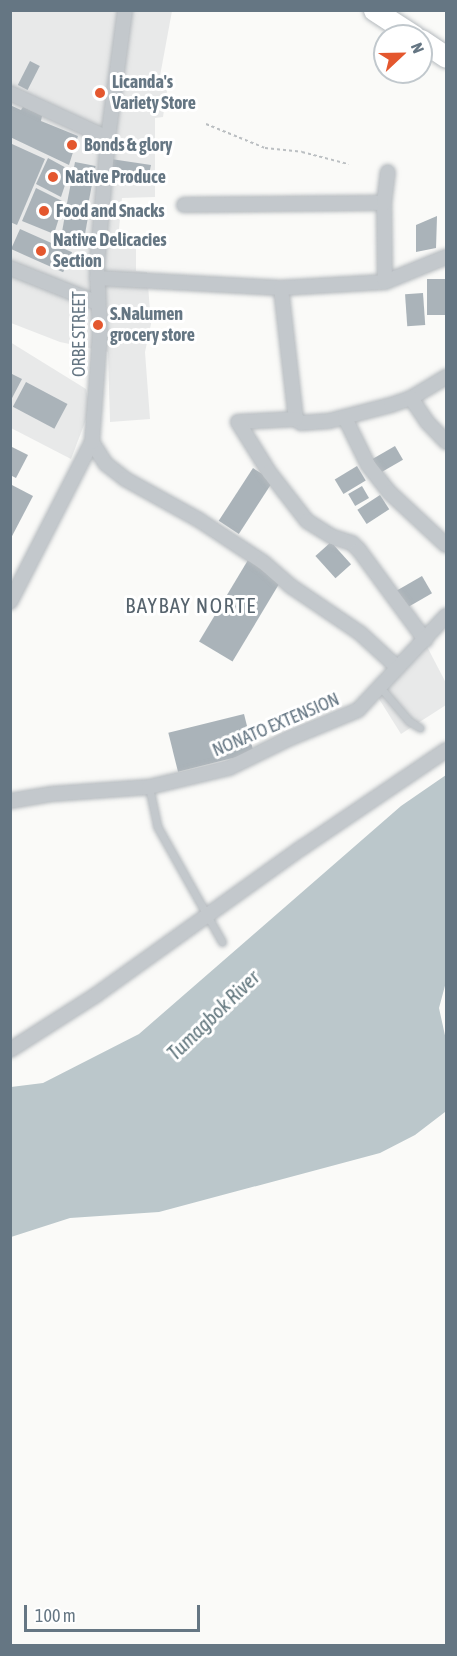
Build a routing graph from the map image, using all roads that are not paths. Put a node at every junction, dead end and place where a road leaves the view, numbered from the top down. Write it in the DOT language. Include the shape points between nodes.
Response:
graph roads {
  1 [pos="125,10"];
  2 [pos="375,10"];
  3 [pos="396,24"];
  4 [pos="433,48"];
  5 [pos="447,57"];
  6 [pos="10,93"];
  7 [pos="108,138"];
  8 [pos="388,172"];
  9 [pos="384,203"];
  10 [pos="184,205"];
  11 [pos="447,257"];
  12 [pos="10,268"];
  13 [pos="97,278"];
  14 [pos="386,282"];
  15 [pos="281,288"];
  16 [pos="98,307"];
  17 [pos="447,377"];
  18 [pos="411,398"];
  19 [pos="345,418"];
  20 [pos="296,419"];
  21 [pos="92,442"];
  22 [pos="447,442"];
  23 [pos="447,545"];
  24 [pos="10,602"];
  25 [pos="447,616"];
  26 [pos="425,640"];
  27 [pos="397,668"];
  28 [pos="380,687"];
  29 [pos="420,728"];
  30 [pos="447,750"];
  31 [pos="149,787"];
  32 [pos="10,801"];
  33 [pos="209,917"];
  34 [pos="222,942"];
  35 [pos="10,1050"];
  1 -- 7 [label="street, ORBE STREET"];
  2 -- 3 [label="main road"];
  4 -- 5 [label="main road"];
  6 -- 7 [label="street"];
  7 -- 13 [label="street, ORBE STREET"];
  8 -- 9 [label="street"];
  9 -- 10 [label="street"];
  9 -- 14 [label="street"];
  11 -- 14 [label="street"];
  12 -- 16 [label="street"];
  13 -- 15 [label="street"];
  13 -- 16 [label="street, ORBE STREET"];
  14 -- 15 [label="street"];
  15 -- 20 [label="street"];
  16 -- 21 [label="street, ORBE STREET" via="100,334"];
  17 -- 18 [label="street"];
  18 -- 19 [label="street"];
  18 -- 22 [label="street" via="427,423"];
  19 -- 20 [label="street" via="301,423"];
  19 -- 23 [label="street" via="368,465 389,492"];
  20 -- 26 [label="street" via="238,422 269,472 307,521 359,550"];
  21 -- 24 [label="street, ORBE STREET"];
  21 -- 27 [label="street" via="106,464 125,479 199,520 263,562 292,587 360,633"];
  25 -- 26 [label="street, NONATO EXTENSION"];
  26 -- 27 [label="street, NONATO EXTENSION"];
  27 -- 28 [label="street, NONATO EXTENSION"];
  28 -- 29 [label="lane"];
  28 -- 31 [label="street, NONATO EXTENSION" via="358,710 247,760 194,778"];
  30 -- 33 [label="street" via="303,847"];
  31 -- 32 [label="street, NONATO EXTENSION"];
  31 -- 33 [label="lane" via="157,826"];
  33 -- 34 [label="lane"];
  33 -- 35 [label="street"];
}
